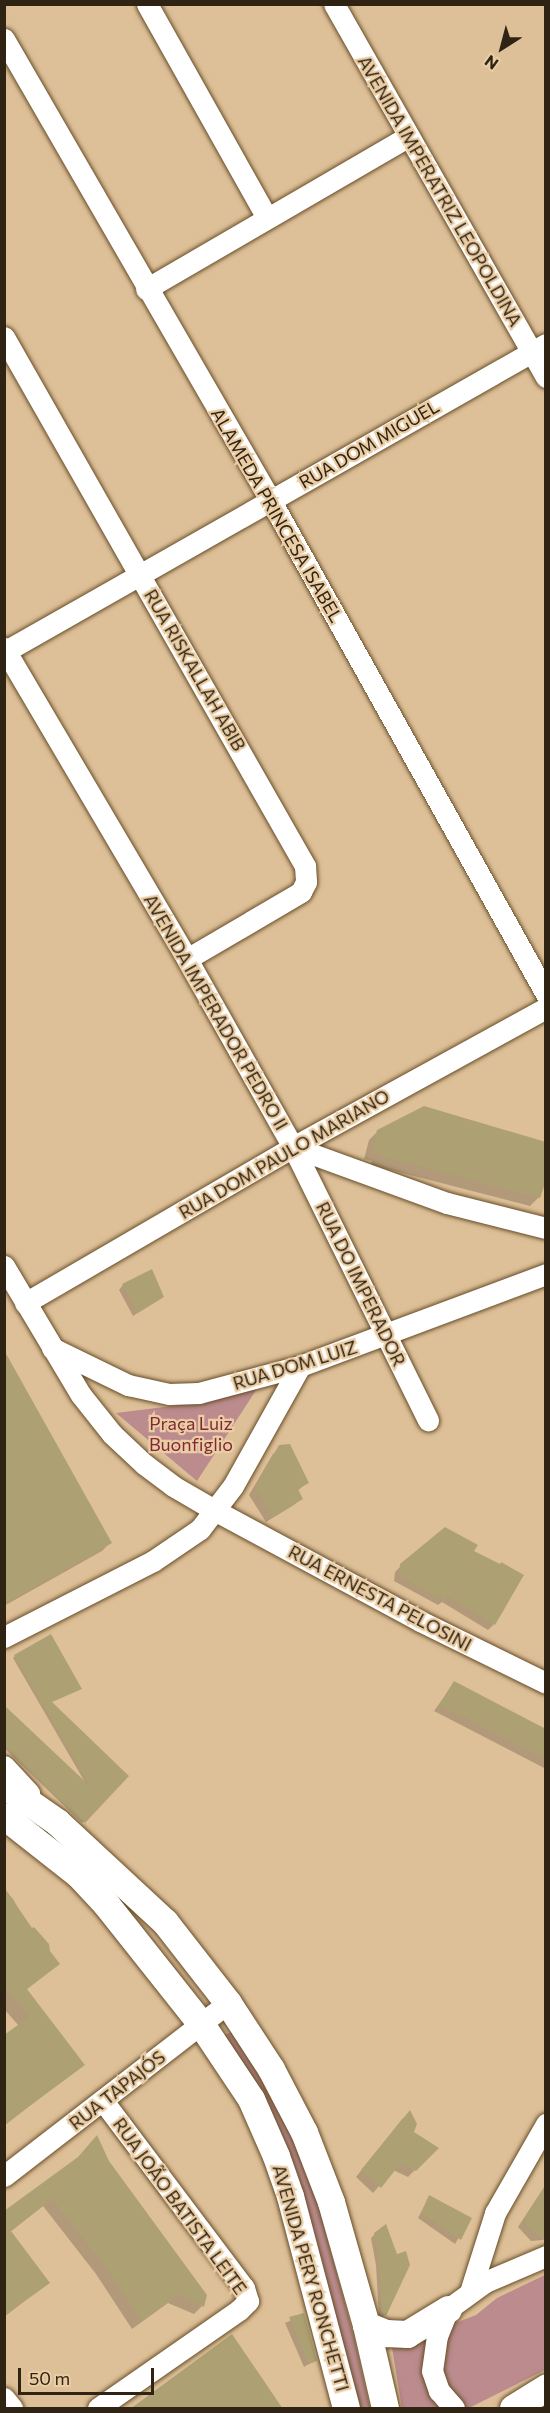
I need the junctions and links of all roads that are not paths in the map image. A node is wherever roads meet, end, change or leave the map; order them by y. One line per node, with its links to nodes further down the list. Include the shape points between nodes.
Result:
1 (147, 4): 5 (street)
2 (334, 4): 4 (street, AVENIDA IMPERATRIZ LEOPOLDINA)
3 (4, 39): 6 (street, ALAMEDA PRINCESA ISABEL)
4 (409, 136): 5 (street); 8 (street, AVENIDA IMPERATRIZ LEOPOLDINA)
5 (267, 218): 6 (street)
6 (147, 289): 10 (street, ALAMEDA PRINCESA ISABEL)
7 (4, 337): 11 (street, RUA RISKALLAH ABIB)
8 (538, 348): 9 (street, AVENIDA IMPERATRIZ LEOPOLDINA); 10 (street, RUA DOM MIGUEL)
9 (546, 377)
10 (271, 501): 11 (street, RUA DOM MIGUEL); 14 (street, ALAMEDA PRINCESA ISABEL)
11 (140, 575): 12 (street, RUA DOM MIGUEL); 13 (street, RUA RISKALLAH ABIB, via 306,866 306,882 301,892)
12 (5, 650): 13 (street, AVENIDA IMPERADOR PEDRO II)
13 (187, 959): 16 (street, AVENIDA IMPERADOR PEDRO II)
14 (546, 994)
15 (546, 1008): 16 (street, RUA DOM PAULO MARIANO)
16 (293, 1147): 17 (street, AVENIDA IMPERADOR PEDRO II); 18 (street, RUA DO IMPERADOR); 22 (street, RUA DOM PAULO MARIANO)
17 (345, 1165): 18 (street, via 328,1175); 19 (street, AVENIDA IMPERADOR PEDRO II, via 447,1203)
18 (318, 1197): 23 (street, RUA DO IMPERADOR)
19 (544, 1229)
20 (4, 1266): 22 (street, RUA ERNESTA PELOSINI)
21 (542, 1270): 23 (street, RUA DOM LUIZ)
22 (25, 1304): 24 (street, RUA ERNESTA PELOSINI)
23 (386, 1336): 25 (street, RUA DOM LUIZ); 26 (street, RUA DO IMPERADOR)
24 (51, 1348): 25 (street, RUA DOM LUIZ, via 128,1385 169,1394 199,1393); 27 (street, RUA ERNESTA PELOSINI, via 112,1434 173,1486)
25 (300, 1366): 27 (street)
26 (428, 1420)
27 (216, 1511): 28 (street, via 200,1529 171,1550); 29 (street, RUA ERNESTA PELOSINI, via 420,1621)
28 (8, 1637)
29 (546, 1683)
30 (4, 1766): 33 (street)
31 (4, 1785): 33 (main road)
32 (4, 1816): 35 (main road, AVENIDA PERY RONCHETTI, via 79,1875)
33 (57, 1822): 34 (main road, via 165,1922)
34 (228, 2002): 35 (street, RUA TAPAJÓS); 42 (main road, via 271,2069 304,2132 343,2240)
35 (201, 2024): 36 (street, RUA TAPAJÓS); 47 (main road, AVENIDA PERY RONCHETTI, via 250,2099 276,2156 309,2263)
36 (103, 2101): 38 (street, RUA TAPAJÓS); 46 (street, RUA JOÃO BATISTA LEITE, via 244,2288 248,2301)
37 (546, 2124): 40 (street, via 495,2213)
38 (4, 2176)
39 (546, 2256): 40 (street, via 510,2269)
40 (470, 2292): 41 (street)
41 (448, 2309): 42 (main road, via 407,2334 386,2333); 49 (street, via 437,2336 432,2371 435,2386)
42 (366, 2325): 48 (main road)
43 (546, 2387): 50 (main road)
44 (4, 2398): 45 (street)
45 (12, 2409)
46 (98, 2409)
47 (346, 2409)
48 (385, 2409)
49 (454, 2409)
50 (513, 2409)

